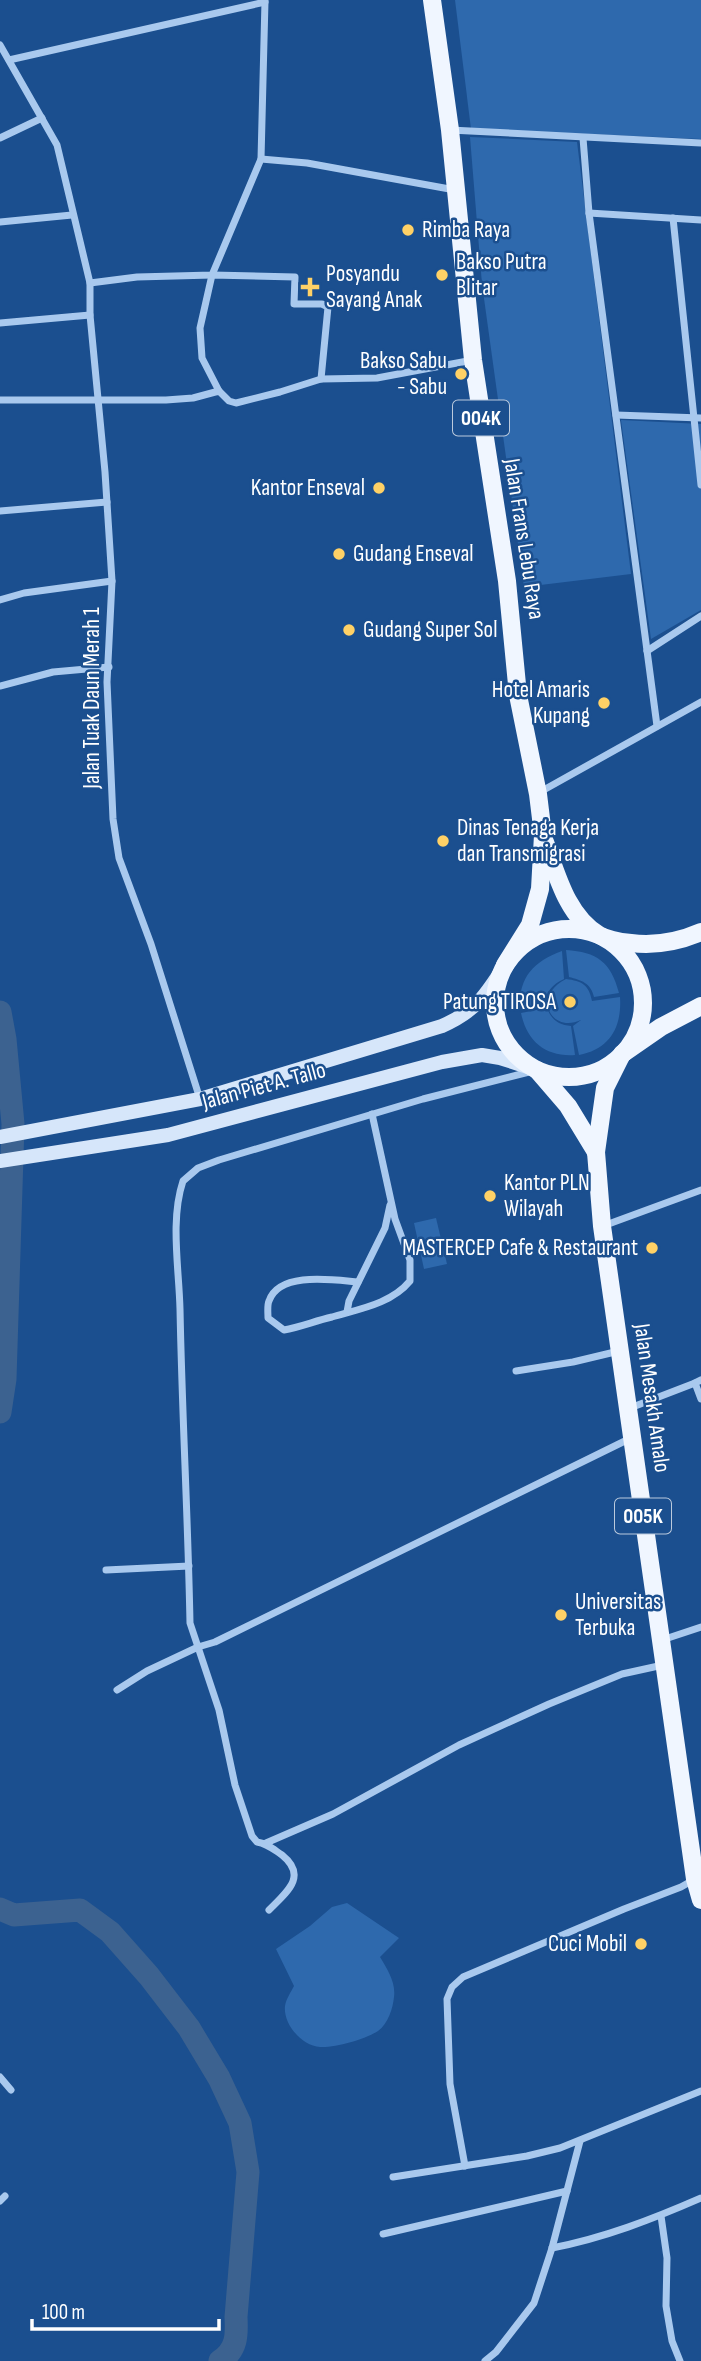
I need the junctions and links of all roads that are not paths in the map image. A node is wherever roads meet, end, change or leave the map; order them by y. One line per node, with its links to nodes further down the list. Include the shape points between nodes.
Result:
1 (432, 0): 6 (main road, Jalan Frans Lebu Raya / 004K)
2 (265, 1): 4 (street); 10 (street)
3 (0, 45): 4 (street, Jalan Tuak Daun Merah 1)
4 (9, 60): 5 (street, Jalan Tuak Daun Merah 1)
5 (42, 118): 7 (street); 13 (street, Jalan Tuak Daun Merah 1, via 57,145)
6 (450, 130): 8 (street); 11 (main road, Jalan Frans Lebu Raya / 004K)
7 (0, 138)
8 (583, 138): 9 (street); 12 (street)
9 (701, 143)
10 (261, 159): 11 (street); 17 (street)
11 (455, 190): 21 (main road, Jalan Frans Lebu Raya / 004K)
12 (589, 213): 14 (street); 26 (street)
13 (72, 215): 16 (street); 18 (street, Jalan Tuak Daun Merah 1)
14 (673, 218): 15 (street); 27 (street)
15 (701, 220)
16 (0, 222)
17 (212, 275): 18 (street); 22 (street, via 295,276 294,304 327,305); 23 (street, via 200,328 202,358)
18 (90, 283): 19 (street, Jalan Tuak Daun Merah 1)
19 (90, 315): 20 (street); 24 (street, Jalan Tuak Daun Merah 1)
20 (0, 323)
21 (473, 360): 22 (street, via 377,378); 39 (main road, Jalan Frans Lebu Raya / 004K, via 507,581 518,695)
22 (321, 379): 23 (street, via 236,403)
23 (219, 391): 24 (street, via 180,399)
24 (99, 400): 25 (street); 29 (street, Jalan Tuak Daun Merah 1)
25 (0, 401)
26 (616, 415): 27 (street); 34 (street)
27 (698, 418): 28 (street)
28 (701, 485)
29 (107, 502): 30 (street); 31 (street, Jalan Tuak Daun Merah 1)
30 (0, 511)
31 (112, 582): 32 (street); 35 (street, Jalan Tuak Daun Merah 1)
32 (0, 600)
33 (701, 616): 34 (street)
34 (647, 651): 38 (street)
35 (109, 667): 36 (street, via 53,672); 47 (street, Jalan Tuak Daun Merah 1, via 113,819 119,858)
36 (0, 686)
37 (701, 702): 38 (street)
38 (657, 726): 39 (street)
39 (538, 793): 40 (main road, Jalan Frans Lebu Raya / 004K)
40 (543, 835): 42 (main road, Jalan Frans Lebu Raya / 004K, via 563,891 580,918); 43 (main road, Jalan Frans Lebu Raya / 004K, via 540,889 530,925)
41 (701, 932): 42 (main road, via 653,945)
42 (601, 936): 43 (main road, via 555,931 527,943); 45 (main road, via 625,955 641,989 638,1027)
43 (505, 965): 46 (main road, via 495,994 498,1024 512,1051); 47 (main road, Jalan Piet A. Tallo, via 485,997 451,1022)
44 (701, 1006): 45 (main road)
45 (622, 1054): 46 (main road, via 582,1076); 50 (main road, Jalan Mesakh Amalo / 005K, via 605,1088)
46 (537, 1070): 48 (street); 50 (main road, Jalan Mesakh Amalo / 005K, via 568,1106); 51 (main road, Jalan Piet A. Tallo, via 482,1055 168,1135)
47 (200, 1099): 49 (main road, Jalan Piet A. Tallo)
48 (372, 1114): 53 (street); 63 (street, via 219,1160 198,1168 183,1181 178,1218 179,1350)
49 (0, 1137)
50 (596, 1152): 54 (main road, Jalan Mesakh Amalo / 005K)
51 (0, 1160)
52 (701, 1190): 54 (street)
53 (391, 1201): 55 (street, via 385,1228); 56 (street, via 410,1261 411,1281 373,1306)
54 (602, 1226): 57 (main road, Jalan Mesakh Amalo / 005K)
55 (358, 1282): 56 (street); 56 (street, via 291,1281 269,1301 268,1318 284,1330)
56 (347, 1312)
57 (621, 1351): 58 (street); 61 (main road, Jalan Mesakh Amalo / 005K)
58 (516, 1371)
59 (698, 1381): 60 (street); 61 (street)
60 (701, 1399)
61 (628, 1408): 62 (main road, Jalan Mesakh Amalo / 005K)
62 (632, 1438): 66 (main road, Jalan Mesakh Amalo / 005K); 67 (street)
63 (189, 1566): 64 (street); 67 (street, via 190,1623)
64 (106, 1570)
65 (701, 1627): 66 (street)
66 (661, 1641): 68 (main road, Jalan Mesakh Amalo / 005K)
67 (198, 1647): 69 (street); 70 (street, via 219,1710 241,1809 252,1836)
68 (663, 1664): 70 (street, via 622,1674 459,1745 333,1814); 71 (main road, Jalan Mesakh Amalo / 005K)
69 (117, 1690)
70 (266, 1843): 73 (street, via 290,1862 295,1874 285,1894)
71 (695, 1879): 72 (main road, Jalan Mesakh Amalo / 005K); 78 (street, via 495,1962 452,1987 447,1999 450,2084)
72 (701, 1900)
73 (269, 1910)
74 (0, 2077): 75 (street)
75 (12, 2090)
76 (701, 2091): 77 (street)
77 (580, 2141): 78 (street); 80 (street)
78 (465, 2166): 79 (street)
79 (393, 2177)
80 (567, 2191): 83 (street); 84 (street)
81 (701, 2198): 82 (street)
82 (661, 2216): 84 (street); 86 (street, via 667,2258 666,2306)
83 (383, 2234)
84 (552, 2248): 85 (street, via 534,2303)
85 (487, 2360)
86 (680, 2361)

